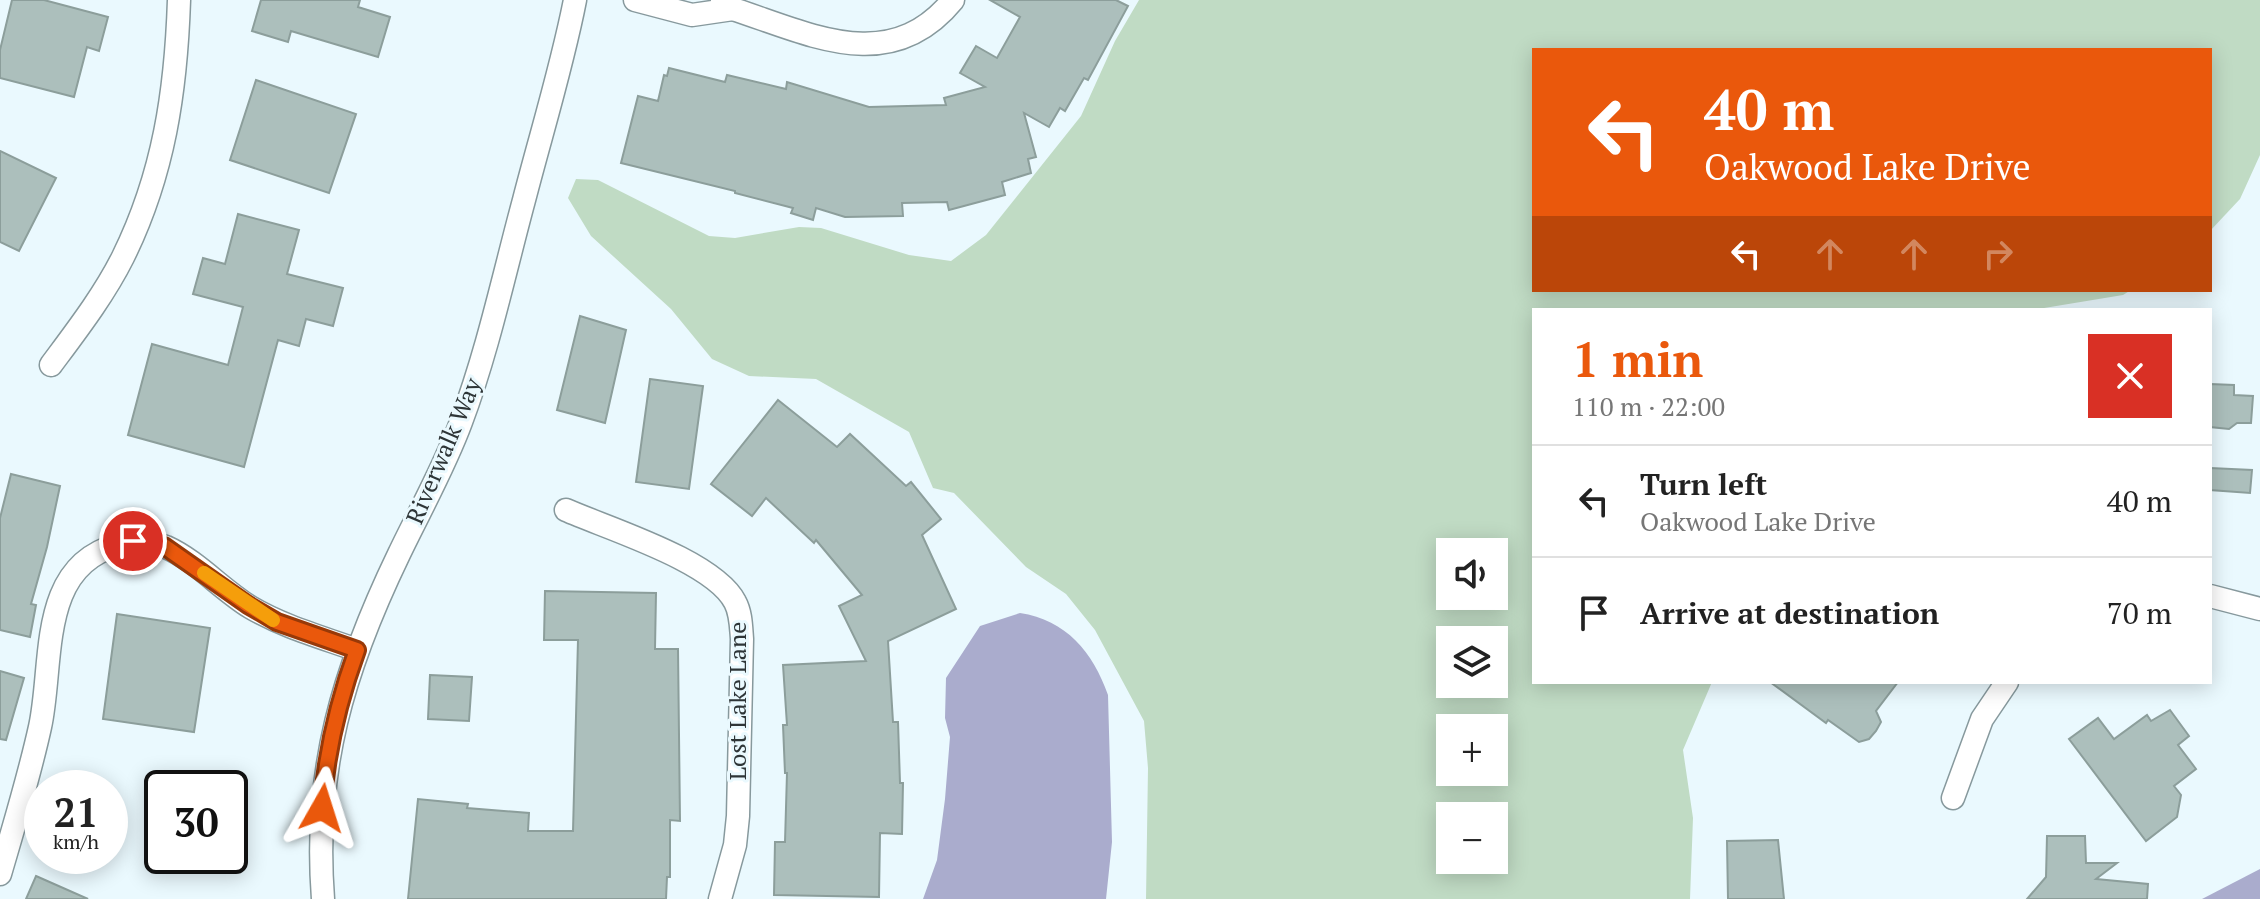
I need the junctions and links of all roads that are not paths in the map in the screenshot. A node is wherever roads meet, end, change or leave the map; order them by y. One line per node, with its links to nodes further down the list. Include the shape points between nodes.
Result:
1 (179, 0): 6 (street, via 171,109 151,187 117,267)
2 (575, 0): 10 (street, Riverwalk Way, via 482,361 455,435)
3 (635, 0): 5 (street, via 692,15)
4 (953, 0): 5 (street, via 938,19 905,38 867,46 833,42)
5 (728, 4)
6 (51, 365)
7 (566, 510): 15 (street, Lost Lake Lane, via 693,563 725,587 735,602 742,639 738,816)
8 (2212, 597): 9 (street)
9 (2260, 609)
10 (357, 650): 13 (street, via 277,622 164,546 133,541 101,550 75,570 58,599 41,722); 14 (street, Riverwalk Way, via 328,753 320,826)
11 (2006, 684): 12 (street, via 1982,719)
12 (1953, 798)
13 (0, 874)
14 (323, 899)
15 (720, 899)

